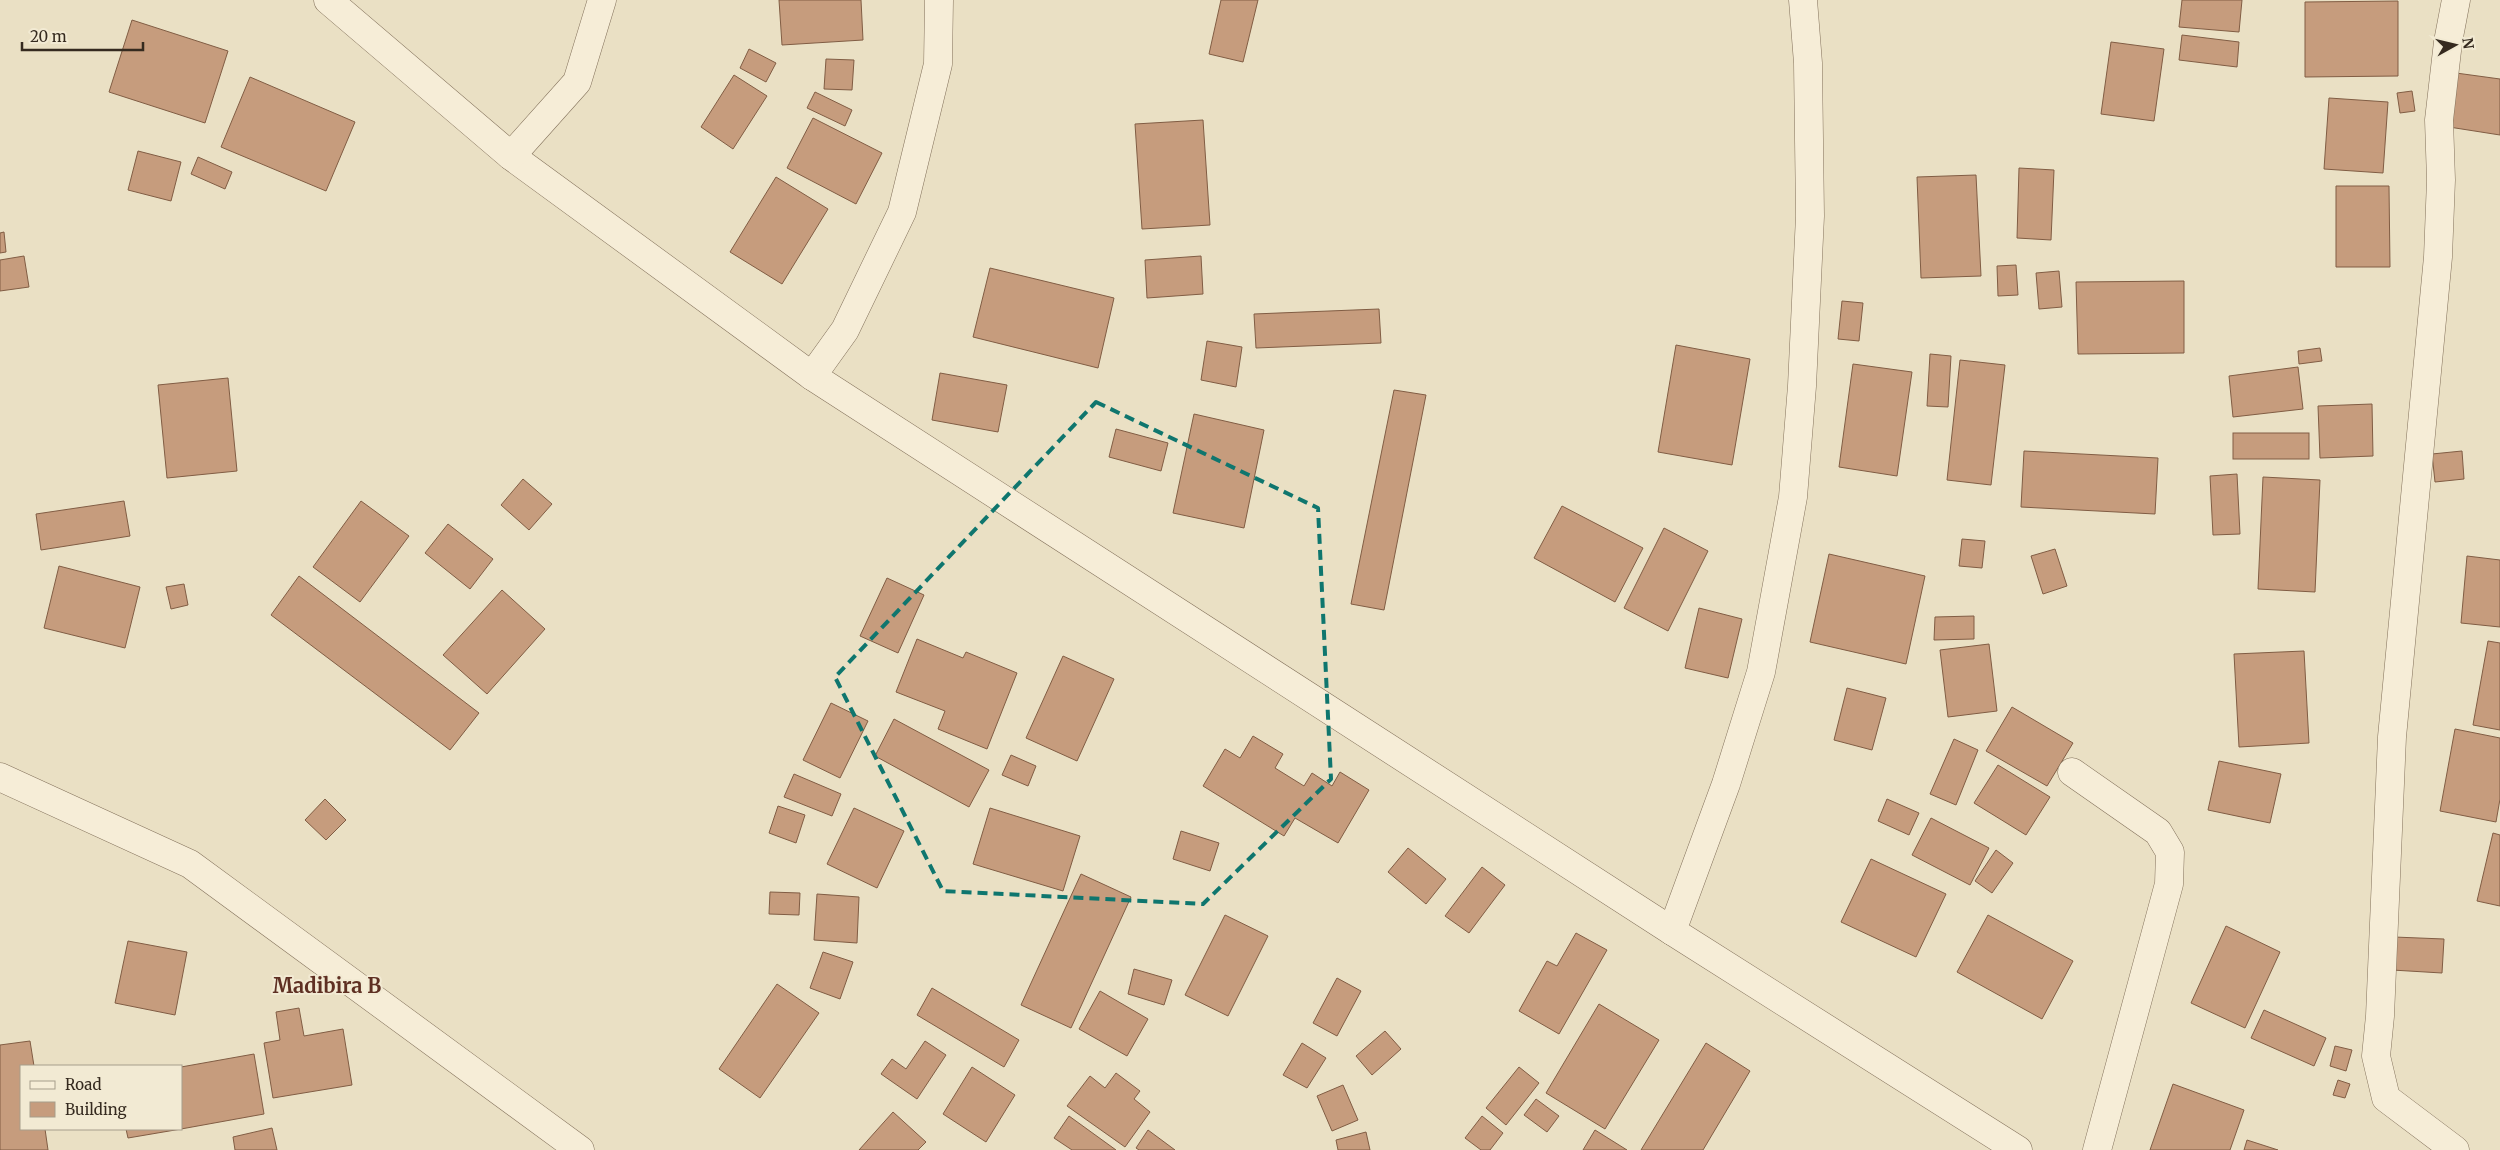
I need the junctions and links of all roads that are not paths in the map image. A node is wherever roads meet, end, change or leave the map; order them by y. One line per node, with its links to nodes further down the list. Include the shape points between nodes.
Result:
1 (328, 0): 6 (street)
2 (602, 0): 6 (street, via 577,82)
3 (939, 0): 7 (street, via 938,64 902,212 845,330)
4 (1803, 0): 10 (street, via 1808,63 1810,216 1793,497 1762,672 1726,784)
5 (2456, 0): 14 (street, via 2439,120 2438,257 2392,737 2376,1056 2386,1098)
6 (511, 156): 7 (street)
7 (812, 376): 10 (street)
8 (2072, 772): 13 (street, via 2158,832 2170,852 2169,884)
9 (0, 777): 11 (street, via 190,864)
10 (1672, 931): 12 (street)
11 (580, 1150)
12 (2018, 1150)
13 (2097, 1150)
14 (2455, 1150)

